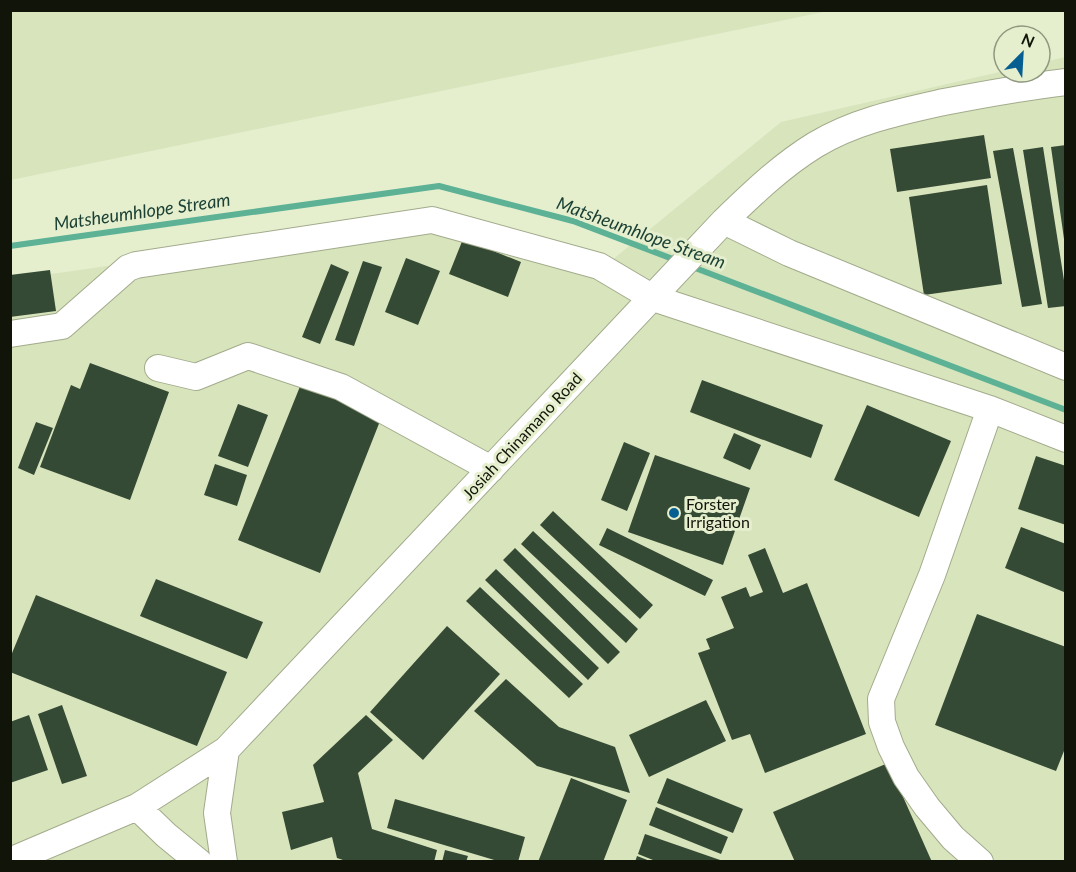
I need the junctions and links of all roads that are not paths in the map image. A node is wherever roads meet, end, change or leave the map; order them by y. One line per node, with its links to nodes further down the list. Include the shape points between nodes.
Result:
1 (1065, 82): 2 (street, Josiah Chinamano Road, via 896,112 857,124 788,163)
2 (724, 221): 3 (street, Josiah Chinamano Road); 5 (street, via 789,253)
3 (656, 295): 4 (street, via 599,266 432,220 136,265 62,326); 7 (street); 9 (street, Josiah Chinamano Road)
4 (10, 334)
5 (1065, 367)
6 (158, 368): 9 (street, via 196,377 248,356 341,387)
7 (990, 409): 8 (street); 15 (street, via 932,575 881,699 882,722 906,777 953,837)
8 (1065, 440)
9 (491, 469): 10 (street, Josiah Chinamano Road)
10 (226, 750): 11 (street, Josiah Chinamano Road); 14 (street, via 217,813)
11 (137, 807): 12 (street, Josiah Chinamano Road); 13 (street)
12 (10, 861)
13 (199, 861)
14 (224, 861)
15 (980, 861)

